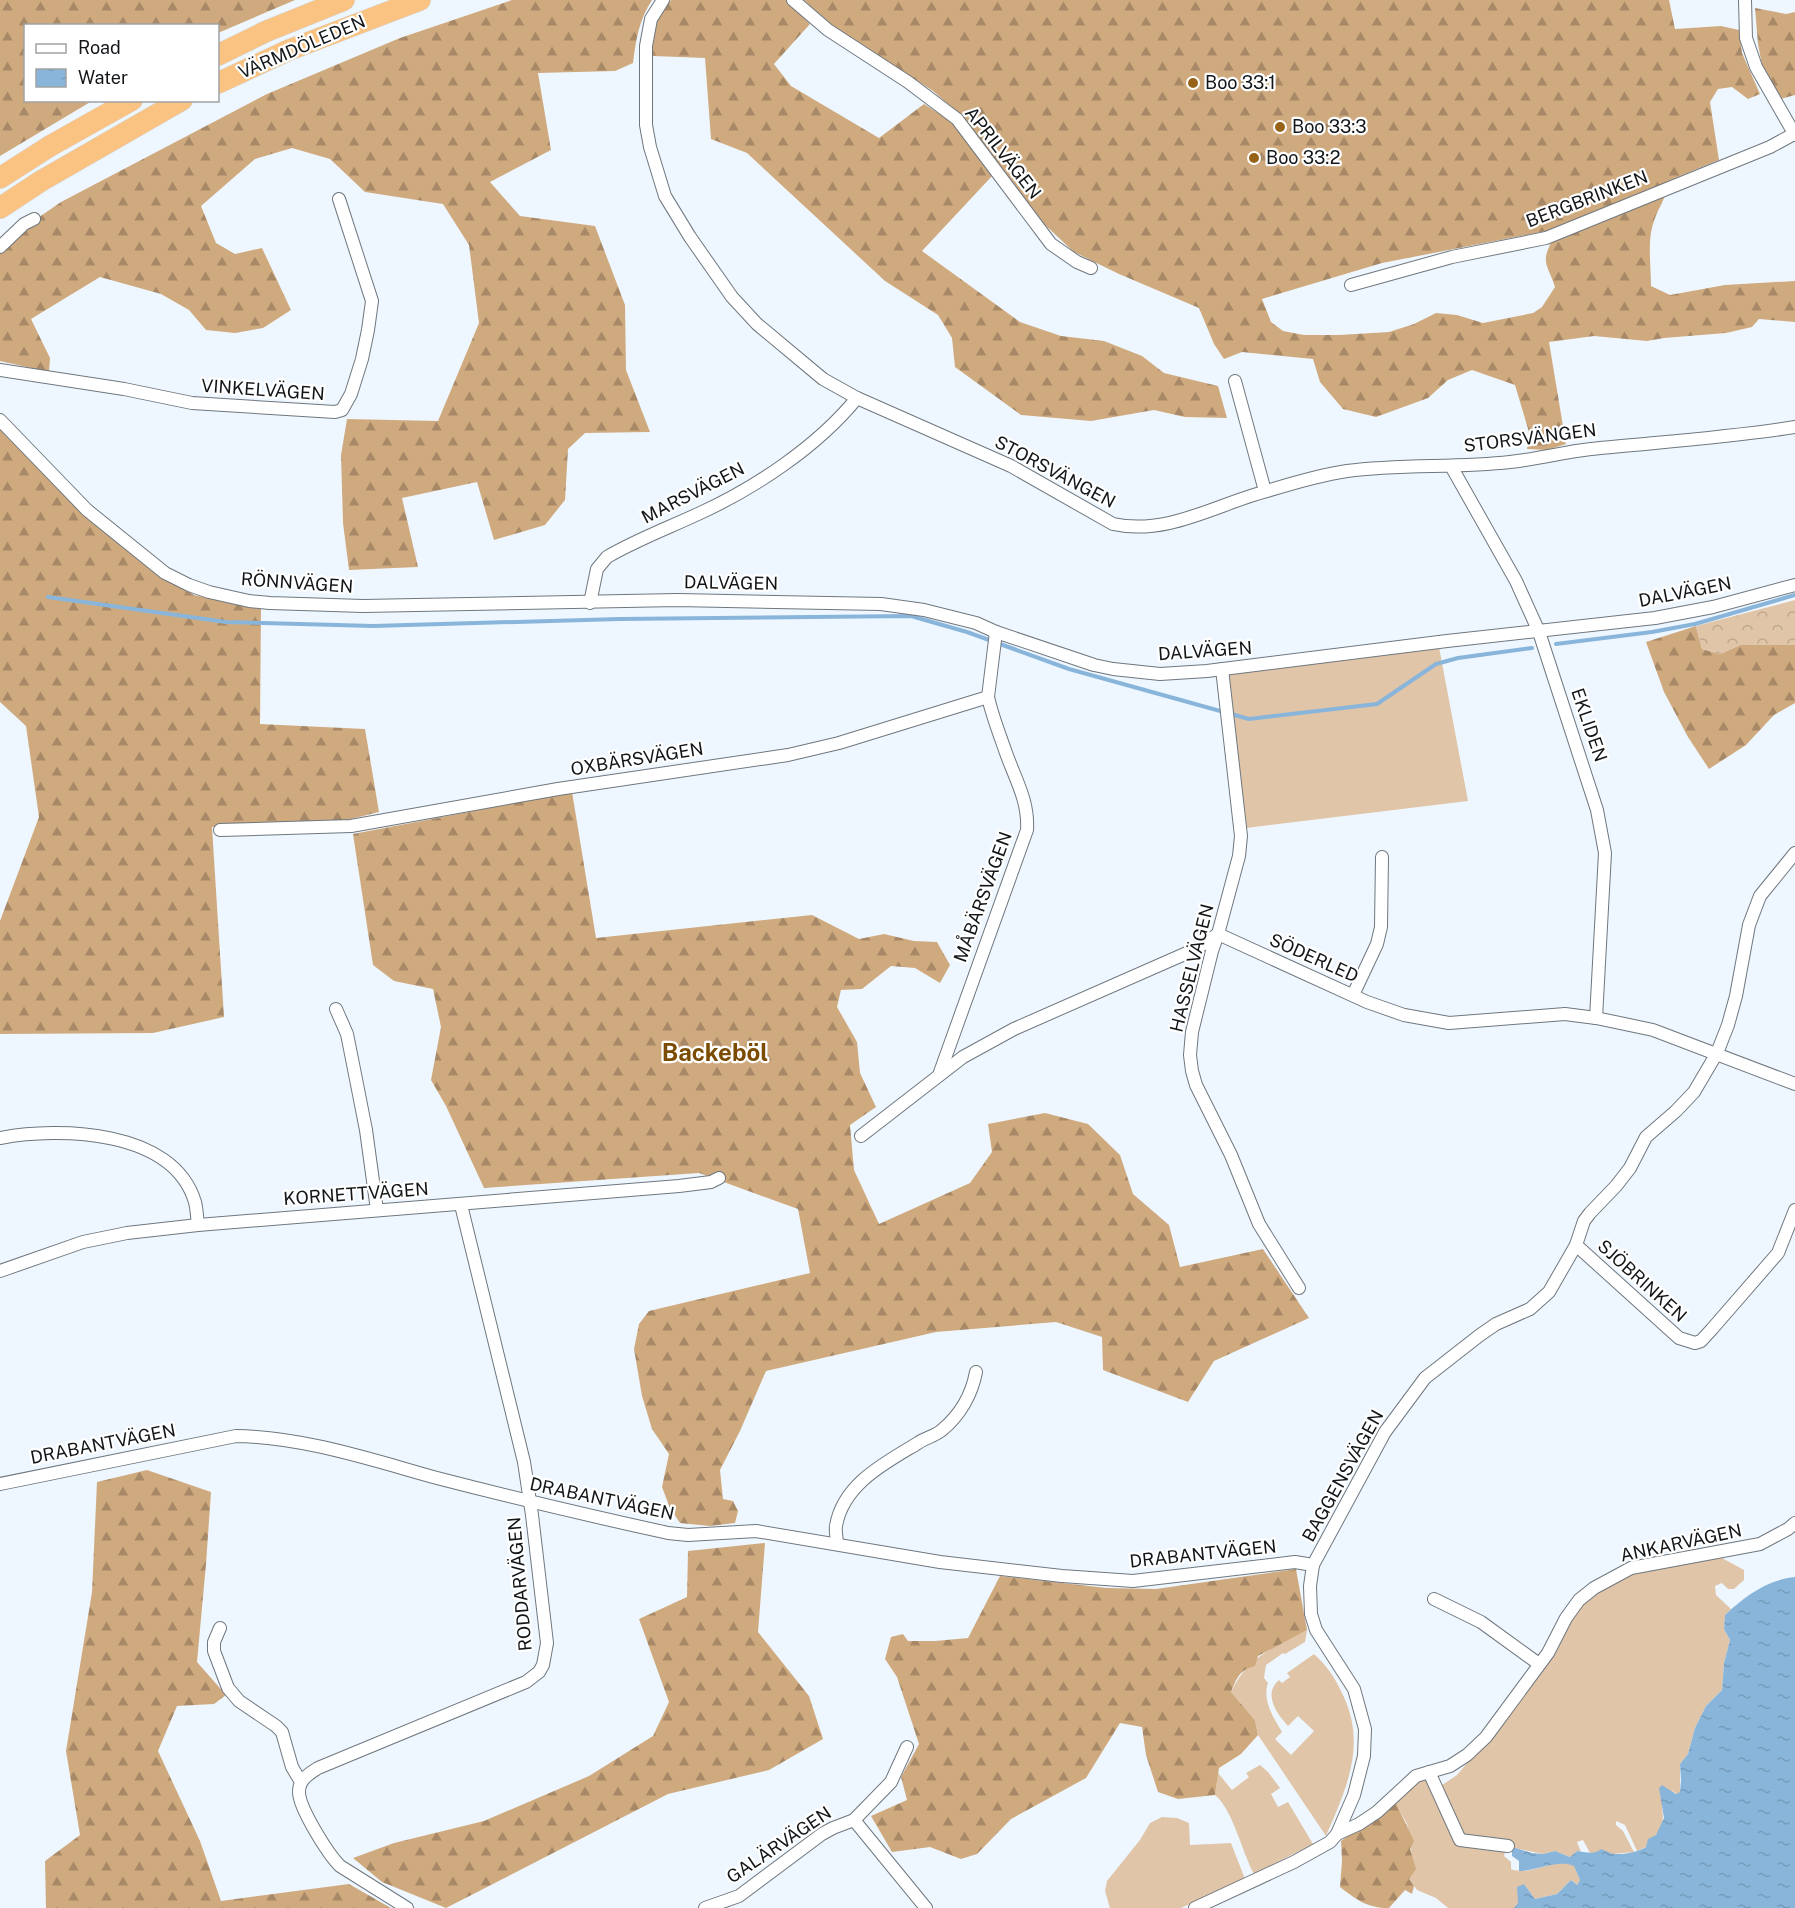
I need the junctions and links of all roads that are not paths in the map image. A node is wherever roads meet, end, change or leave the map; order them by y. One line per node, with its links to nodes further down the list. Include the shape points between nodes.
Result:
1 (344, 0): 6 (highway, VÄRMDÖLEDEN)
2 (420, 0): 7 (highway, VÄRMDÖLEDEN)
3 (663, 0): 20 (street, STORSVÄNGEN, via 651,19 644,61 646,125 665,196 720,281 757,324 823,379)
4 (794, 0): 16 (street, APRILVÄGEN, via 828,30 957,119 1052,244)
5 (1745, 0): 10 (street, via 1746,38 1756,67)
6 (219, 55)
7 (219, 82)
8 (128, 102): 11 (highway)
9 (179, 102): 13 (highway)
10 (1795, 135): 17 (street, BERGBRINKEN, via 1546,238 1452,257)
11 (0, 178)
12 (339, 200): 18 (street, VINKELVÄGEN, via 372,301 362,359 342,410 192,403)
13 (0, 208)
14 (34, 219): 15 (street)
15 (0, 247)
16 (1091, 268)
17 (1351, 285)
18 (0, 370)
19 (1235, 381): 24 (street)
20 (856, 398): 24 (street, STORSVÄNGEN, via 1011,466 1113,524 1148,526 1198,515); 26 (street, MARSVÄGEN, via 832,426 747,488 607,557 594,576)
21 (0, 420): 26 (street, RÖNNVÄGEN, via 108,528 165,573 209,592 249,601 309,605)
22 (1795, 428): 23 (street, STORSVÄNGEN, via 1509,462)
23 (1451, 465): 24 (street, STORSVÄNGEN, via 1344,472); 29 (street, EKLIDEN, via 1516,581)
24 (1264, 491)
25 (1795, 585): 29 (street, DALVÄGEN, via 1655,618)
26 (590, 603): 27 (street, RÖNNVÄGEN)
27 (620, 603): 28 (street, DALVÄGEN, via 677,600 881,604 924,610)
28 (996, 632): 30 (street, DALVÄGEN, via 1113,669 1160,674); 31 (street)
29 (1539, 632): 30 (street, DALVÄGEN); 38 (street, EKLIDEN, via 1587,775 1604,840)
30 (1222, 669): 35 (street, HASSELVÄGEN, via 1241,836)
31 (988, 697): 32 (street, OXBÄRSVÄGEN, via 788,755 547,791 351,826); 40 (street, MÅBÄRSVÄGEN, via 1024,797 1027,830)
32 (220, 830)
33 (1795, 853): 39 (street, BAGGENSVÄGEN, via 1760,896 1749,925 1736,996)
34 (1382, 857): 36 (street, via 1381,927 1370,963)
35 (1218, 934): 36 (street, SÖDERLED); 40 (street, via 1196,949 1014,1029); 51 (street, HASSELVÄGEN, via 1192,1032 1192,1071 1259,1224)
36 (1353, 995): 38 (street, SÖDERLED, via 1404,1015 1449,1023 1565,1014)
37 (336, 1009): 46 (street, via 351,1051)
38 (1596, 1018): 39 (street, SÖDERLED, via 1653,1030)
39 (1717, 1053): 41 (street, SÖDERLED); 49 (street, BAGGENSVÄGEN, via 1694,1092 1646,1137 1623,1177 1584,1221)
40 (939, 1075): 42 (street)
41 (1795, 1084)
42 (861, 1136)
43 (0, 1138): 48 (street, via 61,1133 126,1142 152,1154 176,1172 194,1200)
44 (719, 1178): 45 (street, KORNETTVÄGEN, via 679,1186)
45 (461, 1205): 46 (street, KORNETTVÄGEN); 54 (street, RODDARVÄGEN, via 524,1462)
46 (377, 1210): 48 (street, KORNETTVÄGEN)
47 (1795, 1210): 49 (street, SJÖBRINKEN, via 1778,1253 1701,1341 1695,1343 1672,1333)
48 (198, 1225): 50 (street, KORNETTVÄGEN, via 83,1242)
49 (1576, 1245): 57 (street, BAGGENSVÄGEN, via 1559,1279 1540,1302 1496,1324 1425,1378 1385,1432)
50 (0, 1270)
51 (1299, 1288)
52 (976, 1371): 56 (street, via 966,1401 950,1423 875,1469 856,1486 835,1527)
53 (0, 1484): 54 (street, DRABANTVÄGEN, via 236,1436 254,1436 344,1453)
54 (530, 1502): 56 (street, DRABANTVÄGEN, via 668,1533 756,1532); 63 (street, RODDARVÄGEN, via 547,1643 538,1672 526,1682 318,1768)
55 (1795, 1523): 60 (street, ANKARVÄGEN, via 1760,1544 1639,1566 1611,1577 1579,1600)
56 (837, 1544): 57 (street, DRABANTVÄGEN, via 940,1562 1133,1581 1295,1562)
57 (1313, 1565): 65 (street, BAGGENSVÄGEN, via 1311,1614 1316,1630 1354,1689 1365,1729 1361,1771)
58 (1434, 1599): 60 (street, via 1481,1622)
59 (220, 1628): 63 (street, via 214,1651 228,1688 239,1701 282,1732 292,1767)
60 (1539, 1664): 62 (street, ANKARVÄGEN, via 1486,1737 1450,1766)
61 (908, 1747): 64 (street, GALÄRVÄGEN, via 891,1782)
62 (1429, 1772): 65 (street, ANKARVÄGEN, via 1404,1785 1377,1812); 66 (street, via 1460,1840)
63 (301, 1782): 67 (street, via 301,1802 327,1852 340,1866)
64 (855, 1820): 68 (street, GALÄRVÄGEN, via 822,1834 739,1896); 69 (street)
65 (1337, 1834): 70 (street, BAGGENSVÄGEN, via 1294,1862)
66 (1508, 1846)
67 (406, 1908)
68 (705, 1908)
69 (927, 1908)
70 (1196, 1908)

